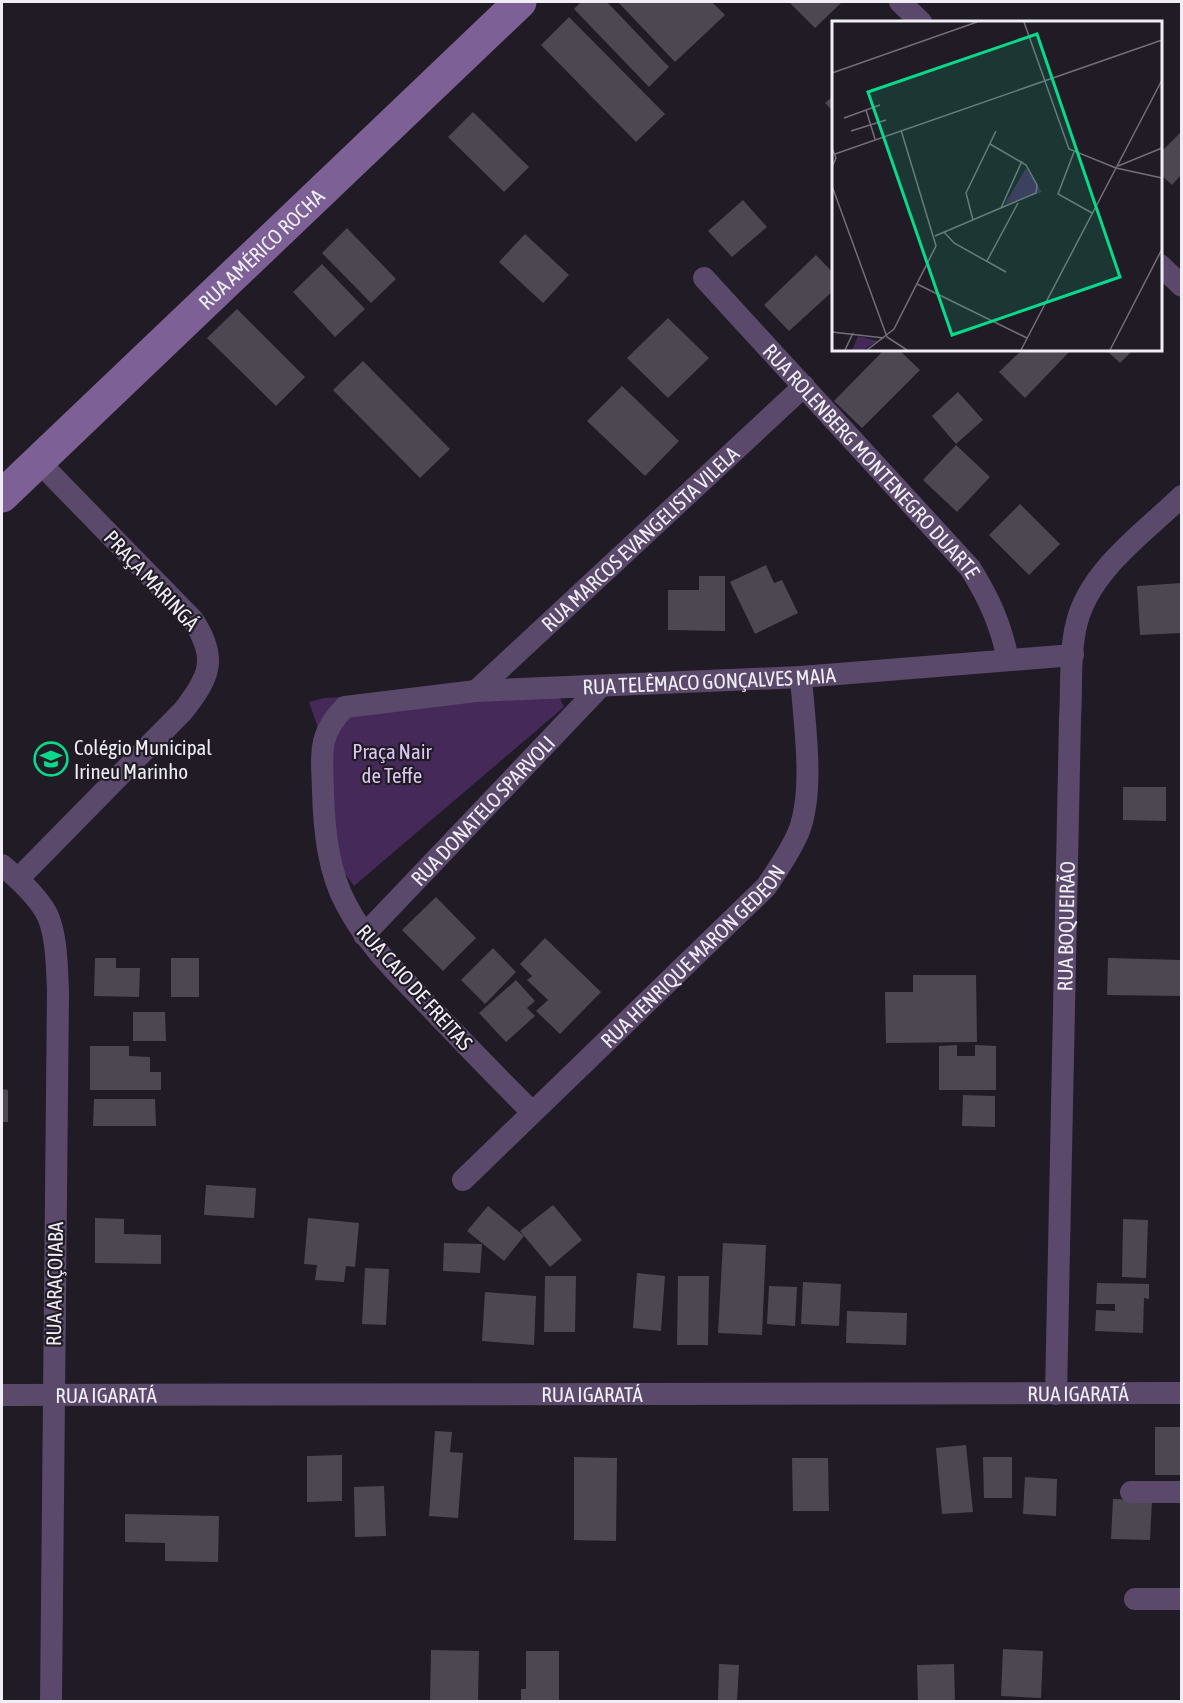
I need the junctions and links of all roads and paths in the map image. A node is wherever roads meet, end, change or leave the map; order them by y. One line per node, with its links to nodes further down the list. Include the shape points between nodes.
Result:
1 (520, 2): 8 (street, RUA AMÉRICO ROCHA)
2 (900, 2): 3 (street)
3 (920, 21)
4 (1162, 266): 6 (street)
5 (704, 278): 7 (street, RUA ROLENBERG MONTENEGRO DUARTE)
6 (1182, 286)
7 (804, 386): 12 (street, RUA ROLENBERG MONTENEGRO DUARTE, via 970,568 1001,627); 15 (street, RUA MARCOS EVANGELISTA VILELA)
8 (39, 462): 9 (street, RUA AMÉRICO ROCHA); 17 (street, PRAÇA MARINGÁ, via 194,620 210,654 207,673 183,711)
9 (2, 496)
10 (1182, 496): 11 (street, RUA BOQUEIRÃO, via 1108,568 1090,593 1077,622)
11 (1073, 654): 12 (street, RUA TELÊMACO GONÇALVES MAIA); 22 (street, RUA BOQUEIRÃO)
12 (1008, 660): 13 (street, RUA TELÊMACO GONÇALVES MAIA)
13 (801, 677): 14 (street, RUA TELÊMACO GONÇALVES MAIA); 19 (street, RUA HENRIQUE MARON GEDEON, via 806,797 800,829 786,858 766,887)
14 (601, 686): 15 (street, RUA TELÊMACO GONÇALVES MAIA); 18 (street, RUA DONATELO SPARVOLI)
15 (476, 691): 16 (street, RUA TELÊMACO GONÇALVES MAIA)
16 (345, 707): 18 (street, RUA CAIO DE FREITAS, via 323,736 323,802 332,870)
17 (10, 872): 24 (street, RUA ARAÇOIABA, via 46,910 55,948 58,992)
18 (364, 935): 19 (street, RUA CAIO DE FREITAS)
19 (532, 1112): 20 (street, RUA HENRIQUE MARON GEDEON)
20 (463, 1180)
21 (1182, 1393): 22 (street, RUA IGARATÁ)
22 (1056, 1394): 24 (street, RUA IGARATÁ)
23 (2, 1395): 24 (street, RUA IGARATÁ)
24 (53, 1395): 29 (street, RUA ARAÇOIABA)
25 (1131, 1492): 26 (street)
26 (1182, 1492)
27 (1135, 1599): 28 (street)
28 (1182, 1599)
29 (51, 1701)

